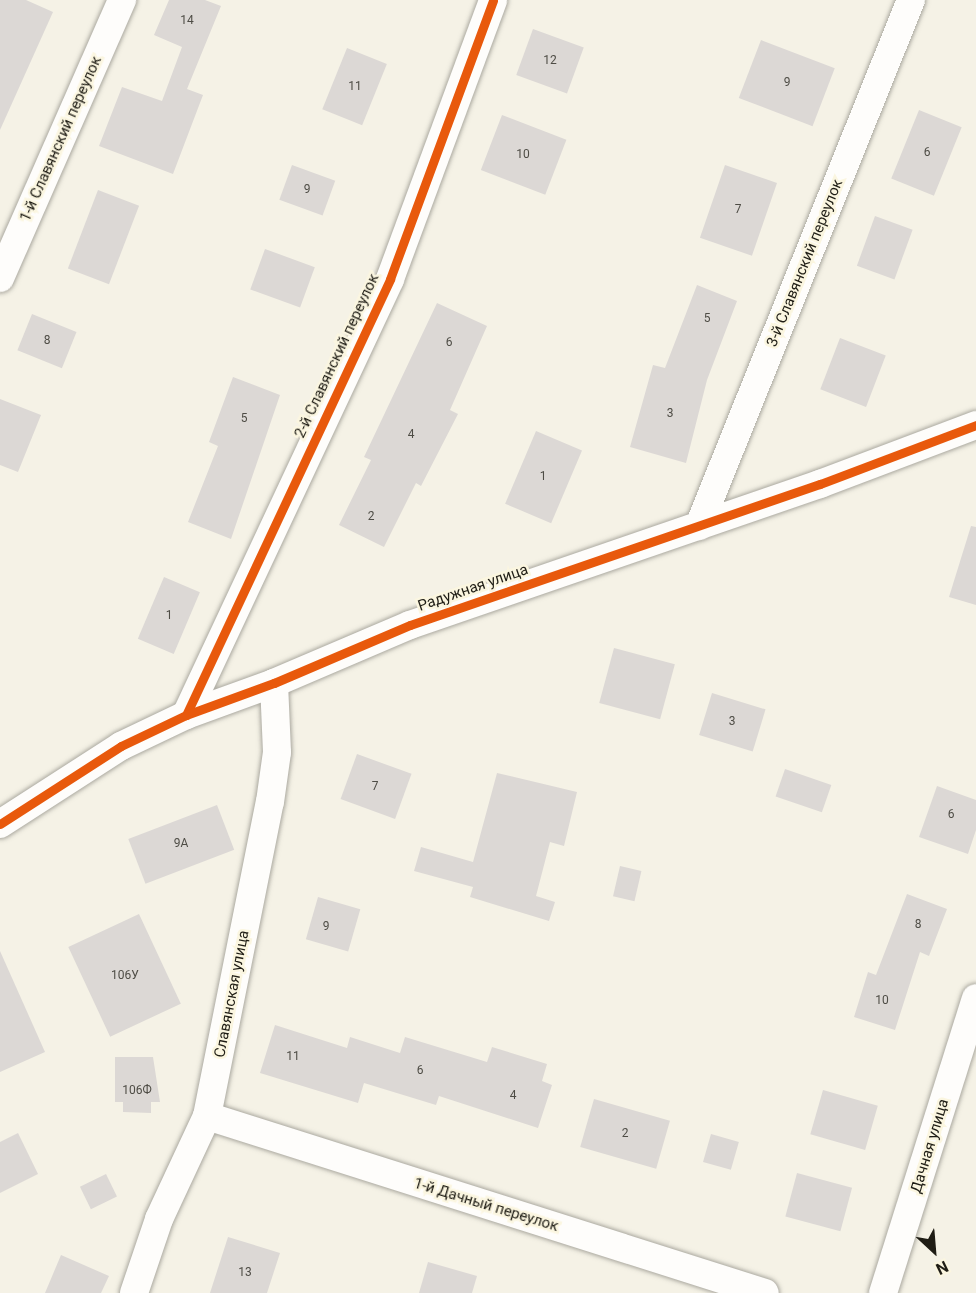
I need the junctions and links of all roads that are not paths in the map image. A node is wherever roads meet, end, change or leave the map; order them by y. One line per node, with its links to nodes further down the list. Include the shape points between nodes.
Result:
1 (122, 0): 4 (street, 1-й Славянский переулок)
2 (493, 0): 8 (street, 2-й Славянский переулок, via 390,279)
3 (911, 0): 6 (street, 3-й Славянский переулок)
4 (0, 278)
5 (976, 425): 6 (street, Радужная улица)
6 (699, 526): 7 (street, Радужная улица, via 411,625)
7 (274, 683): 8 (street, Радужная улица); 11 (street, Славянская улица, via 277,752 270,802)
8 (186, 715): 9 (street, Радужная улица, via 121,746)
9 (0, 824)
10 (976, 998): 14 (street, Дачная улица)
11 (207, 1116): 12 (street, Славянская улица, via 159,1219); 13 (street, 1-й Дачный переулок)
12 (134, 1293)
13 (765, 1293)
14 (883, 1293)

